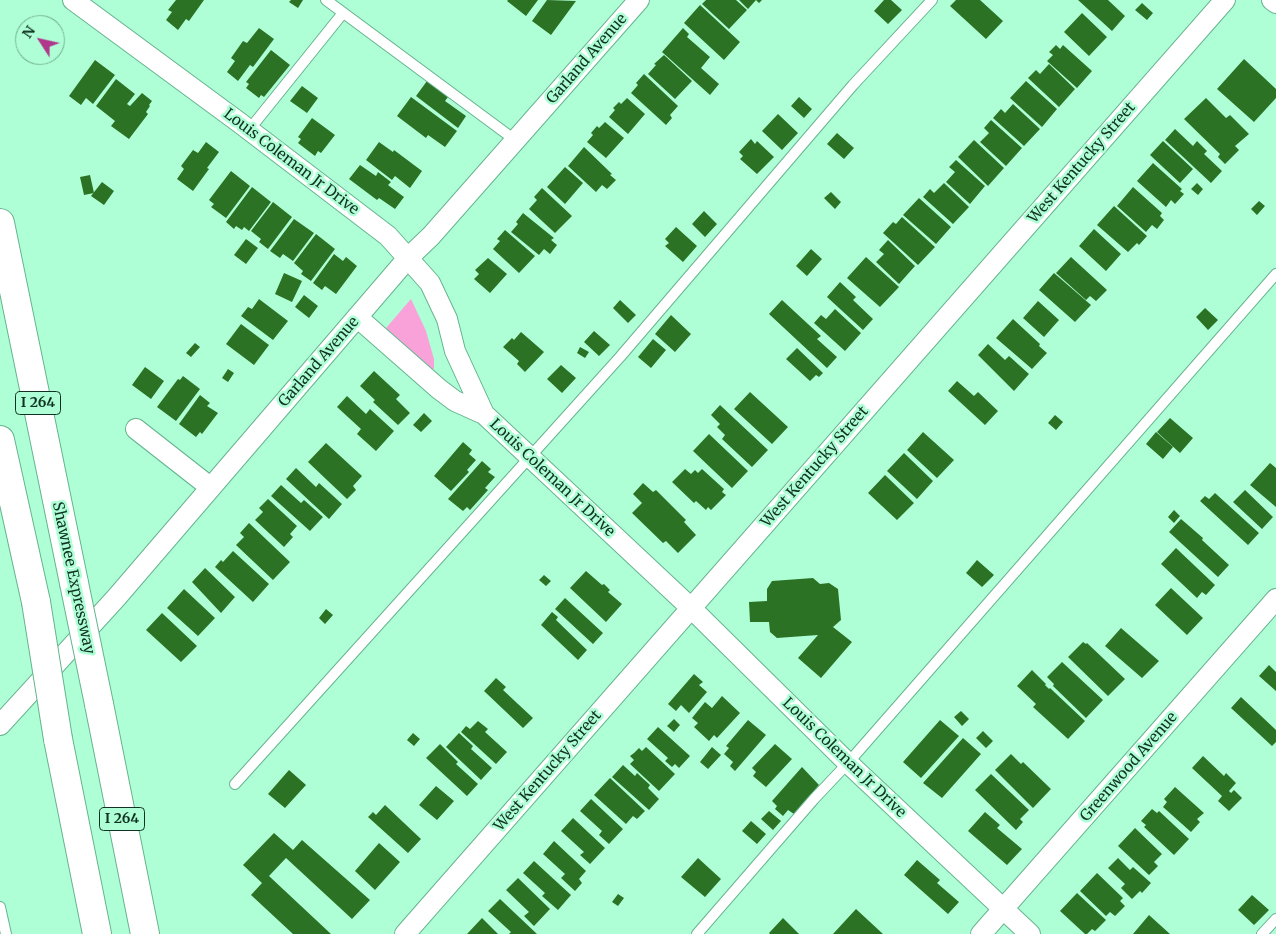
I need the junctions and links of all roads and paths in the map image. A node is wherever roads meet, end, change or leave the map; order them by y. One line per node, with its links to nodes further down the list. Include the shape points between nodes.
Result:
1 (73, 0): 9 (street, Louis Coleman Jr Drive)
2 (326, 0): 8 (lane)
3 (639, 0): 10 (street, Garland Avenue)
4 (932, 0): 18 (lane, via 853,85)
5 (1225, 0): 21 (street, West Kentucky Street)
6 (1272, 0): 7 (street)
7 (1276, 3)
8 (344, 13): 9 (lane); 10 (lane)
9 (249, 130): 12 (street, Louis Coleman Jr Drive, via 388,236)
10 (516, 140): 12 (street, Garland Avenue, via 432,236)
11 (0, 223): 30 (highway, Shawnee Expressway / I 264, bridge)
12 (408, 258): 14 (street, Garland Avenue); 15 (street, Louis Coleman Jr Drive, via 430,283 447,320 455,351)
13 (1276, 274): 23 (lane)
14 (357, 317): 15 (street, via 439,389 455,401); 19 (street, Garland Avenue)
15 (484, 414): 18 (street, Louis Coleman Jr Drive)
16 (136, 429): 19 (street)
17 (0, 440): 29 (highway, bridge, via 36,602 58,739)
18 (529, 458): 21 (street, Louis Coleman Jr Drive); 24 (lane)
19 (210, 487): 22 (street, Garland Avenue, via 116,598)
20 (1276, 599): 26 (street, Greenwood Avenue)
21 (691, 608): 23 (street, Louis Coleman Jr Drive); 31 (street, West Kentucky Street)
22 (0, 725)
23 (848, 763): 26 (street, Louis Coleman Jr Drive); 32 (lane)
24 (235, 784)
25 (0, 907): 28 (lane)
26 (1004, 908): 33 (street, Greenwood Avenue); 34 (street, Louis Coleman Jr Drive)
27 (1276, 918): 35 (lane)
28 (6, 934)
29 (97, 934)
30 (145, 934)
31 (405, 934)
32 (697, 934)
33 (981, 934)
34 (1030, 934)
35 (1262, 934)

